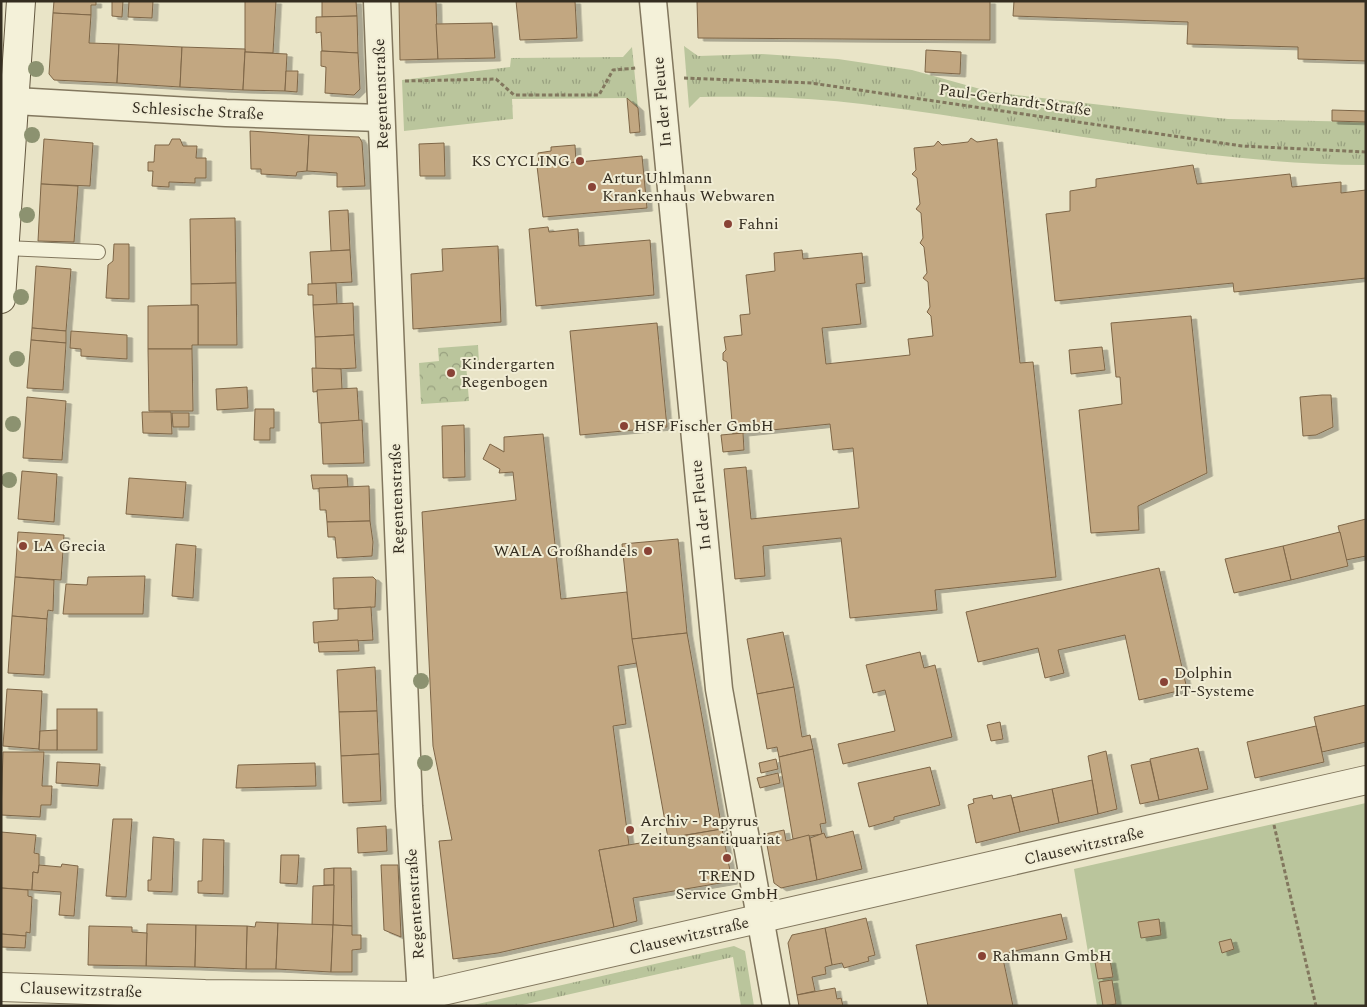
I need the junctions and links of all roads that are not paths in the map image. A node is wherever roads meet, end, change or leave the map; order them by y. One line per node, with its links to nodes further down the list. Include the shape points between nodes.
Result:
1 (21, 1): 4 (street)
2 (377, 1): 5 (street, Regentenstraße)
3 (653, 1): 10 (street, In der Fleute, via 719,689)
4 (14, 101): 5 (street, Schlesische Straße); 6 (street)
5 (381, 118): 13 (street, Regentenstraße, via 409,796)
6 (5, 248): 7 (lane); 8 (street)
7 (98, 252)
8 (1, 299)
9 (1366, 780): 10 (street, Clausewitzstraße)
10 (761, 920): 13 (street, Clausewitzstraße); 14 (street, In der Fleute)
11 (1, 987): 12 (street, Clausewitzstraße)
12 (205, 1000): 13 (street, Clausewitzstraße)
13 (406, 1000)
14 (776, 1006)

